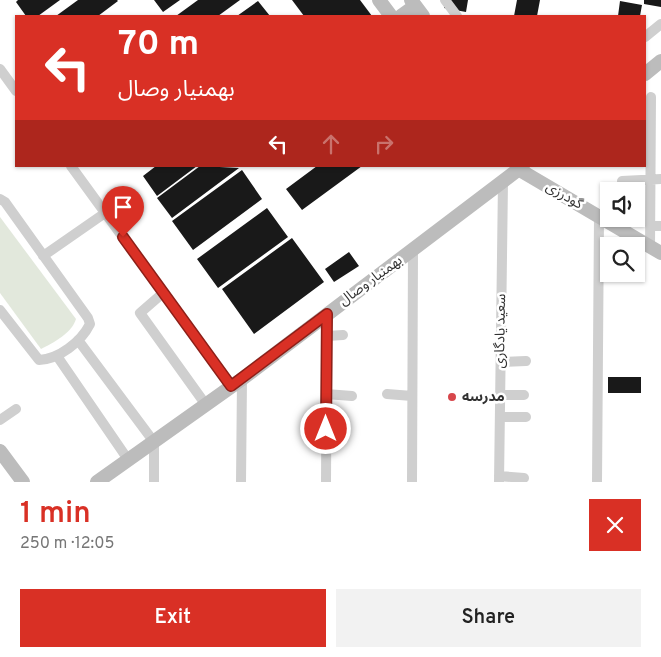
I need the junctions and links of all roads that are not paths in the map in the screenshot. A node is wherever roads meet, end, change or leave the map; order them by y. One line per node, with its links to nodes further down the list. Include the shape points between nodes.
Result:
1 (379, 0): 4 (main road)
2 (445, 0): 6 (street)
3 (416, 8): 5 (main road)
4 (390, 15)
5 (403, 15)
6 (456, 15)
7 (661, 24): 8 (street)
8 (646, 36)
9 (661, 61): 11 (main road)
10 (0, 69): 12 (street)
11 (646, 73)
12 (15, 90)
13 (651, 97): 16 (street)
14 (72, 167): 19 (street)
15 (511, 172): 20 (main road, گودرزی); 23 (main road, بهمنیار وصال); 33 (street, سعید یادگاری)
16 (656, 179): 17 (street); 21 (street)
17 (622, 181)
18 (0, 199): 24 (street)
19 (105, 213): 24 (street); 25 (street)
20 (599, 216): 22 (main road, گودرزی); 57 (street)
21 (656, 226): 22 (street)
22 (656, 250)
23 (413, 251): 27 (main road, بهمنیار وصال); 39 (street)
24 (44, 256): 30 (street, via 88,318 90,324)
25 (163, 293): 34 (street); 41 (street, via 140,313)
26 (0, 310): 31 (street, via 36,358 49,360)
27 (327, 314): 29 (street); 34 (main road, بهمنیار وصال)
28 (343, 335): 29 (street)
29 (327, 336): 35 (street)
30 (78, 340): 31 (street); 46 (street)
31 (57, 356): 48 (street)
32 (526, 361): 33 (street)
33 (501, 362): 37 (street, سعید یادگاری)
34 (237, 383): 41 (main road, بهمنیار وصال); 54 (street)
35 (326, 394): 38 (street); 55 (street)
36 (387, 394): 39 (street)
37 (500, 395): 40 (street); 43 (street, سعید یادگاری)
38 (352, 396)
39 (412, 396): 56 (street)
40 (524, 396)
41 (206, 405): 46 (main road, بهمنیار وصال)
42 (16, 409): 45 (street)
43 (500, 417): 44 (street); 50 (street, سعید یادگاری)
44 (526, 417)
45 (0, 420)
46 (154, 442): 48 (main road, بهمنیار وصال); 53 (street)
47 (0, 451): 51 (main road)
48 (129, 460): 52 (main road, بهمنیار وصال)
49 (524, 478): 50 (street)
50 (499, 479)
51 (23, 482)
52 (96, 482)
53 (154, 482)
54 (241, 482)
55 (326, 482)
56 (412, 482)
57 (596, 482)

